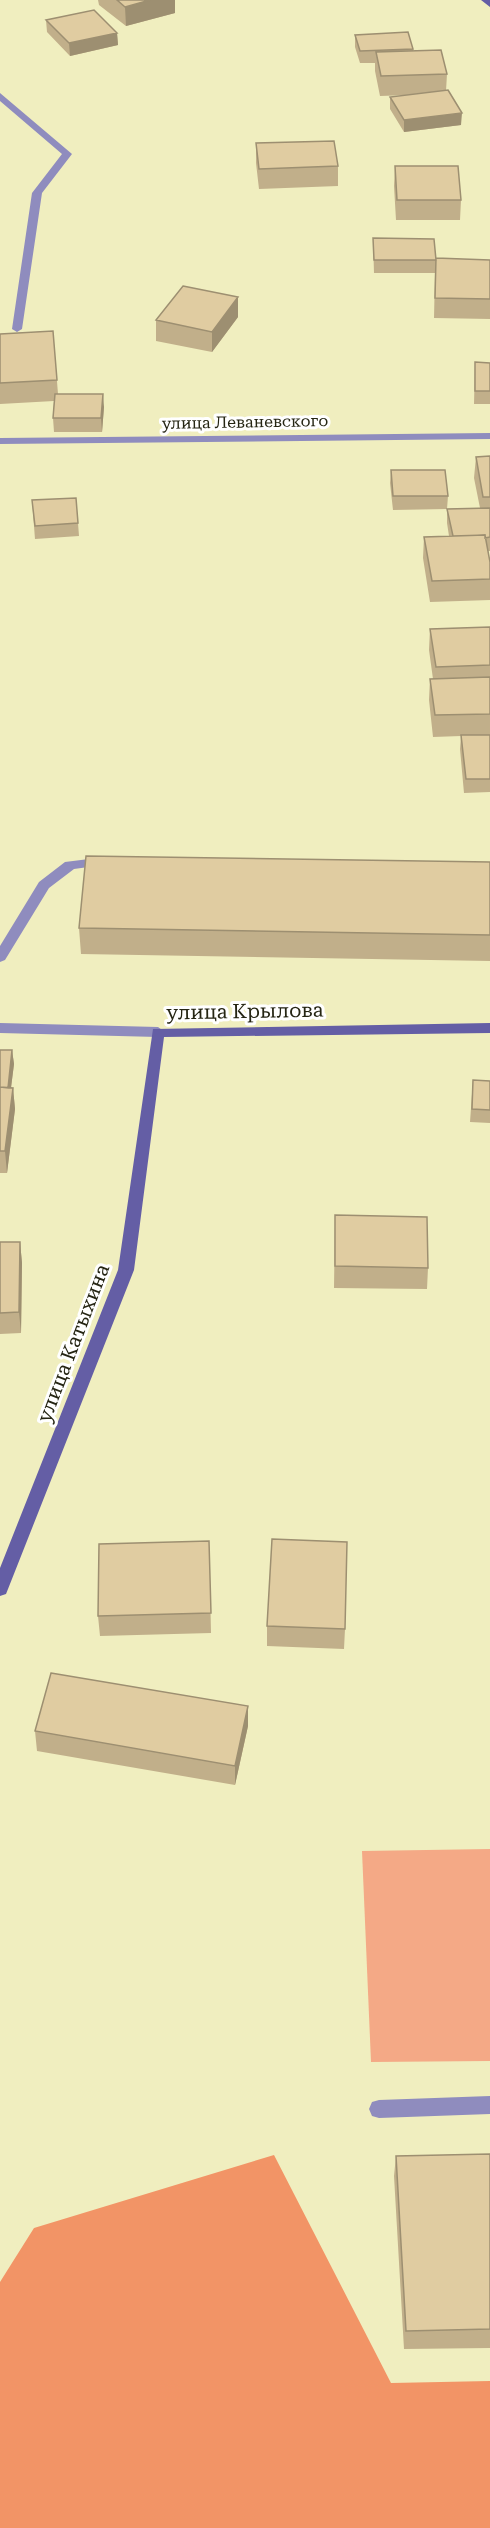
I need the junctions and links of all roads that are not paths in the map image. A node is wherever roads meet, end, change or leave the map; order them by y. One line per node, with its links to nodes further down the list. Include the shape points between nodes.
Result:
1 (485, 0): 2 (street)
2 (490, 4)
3 (0, 96): 4 (street, via 67,154 37,194)
4 (17, 329)
5 (490, 436): 6 (street, улица Леваневского)
6 (0, 441)
7 (119, 861): 8 (street, via 70,865 44,885)
8 (0, 957)
9 (0, 1028): 11 (street, улица Крылова)
10 (490, 1028): 11 (street, улица Крылова)
11 (158, 1032): 12 (street, улица Катыхина, via 126,1270)
12 (0, 1589)
13 (490, 2105): 14 (street)
14 (379, 2109)

